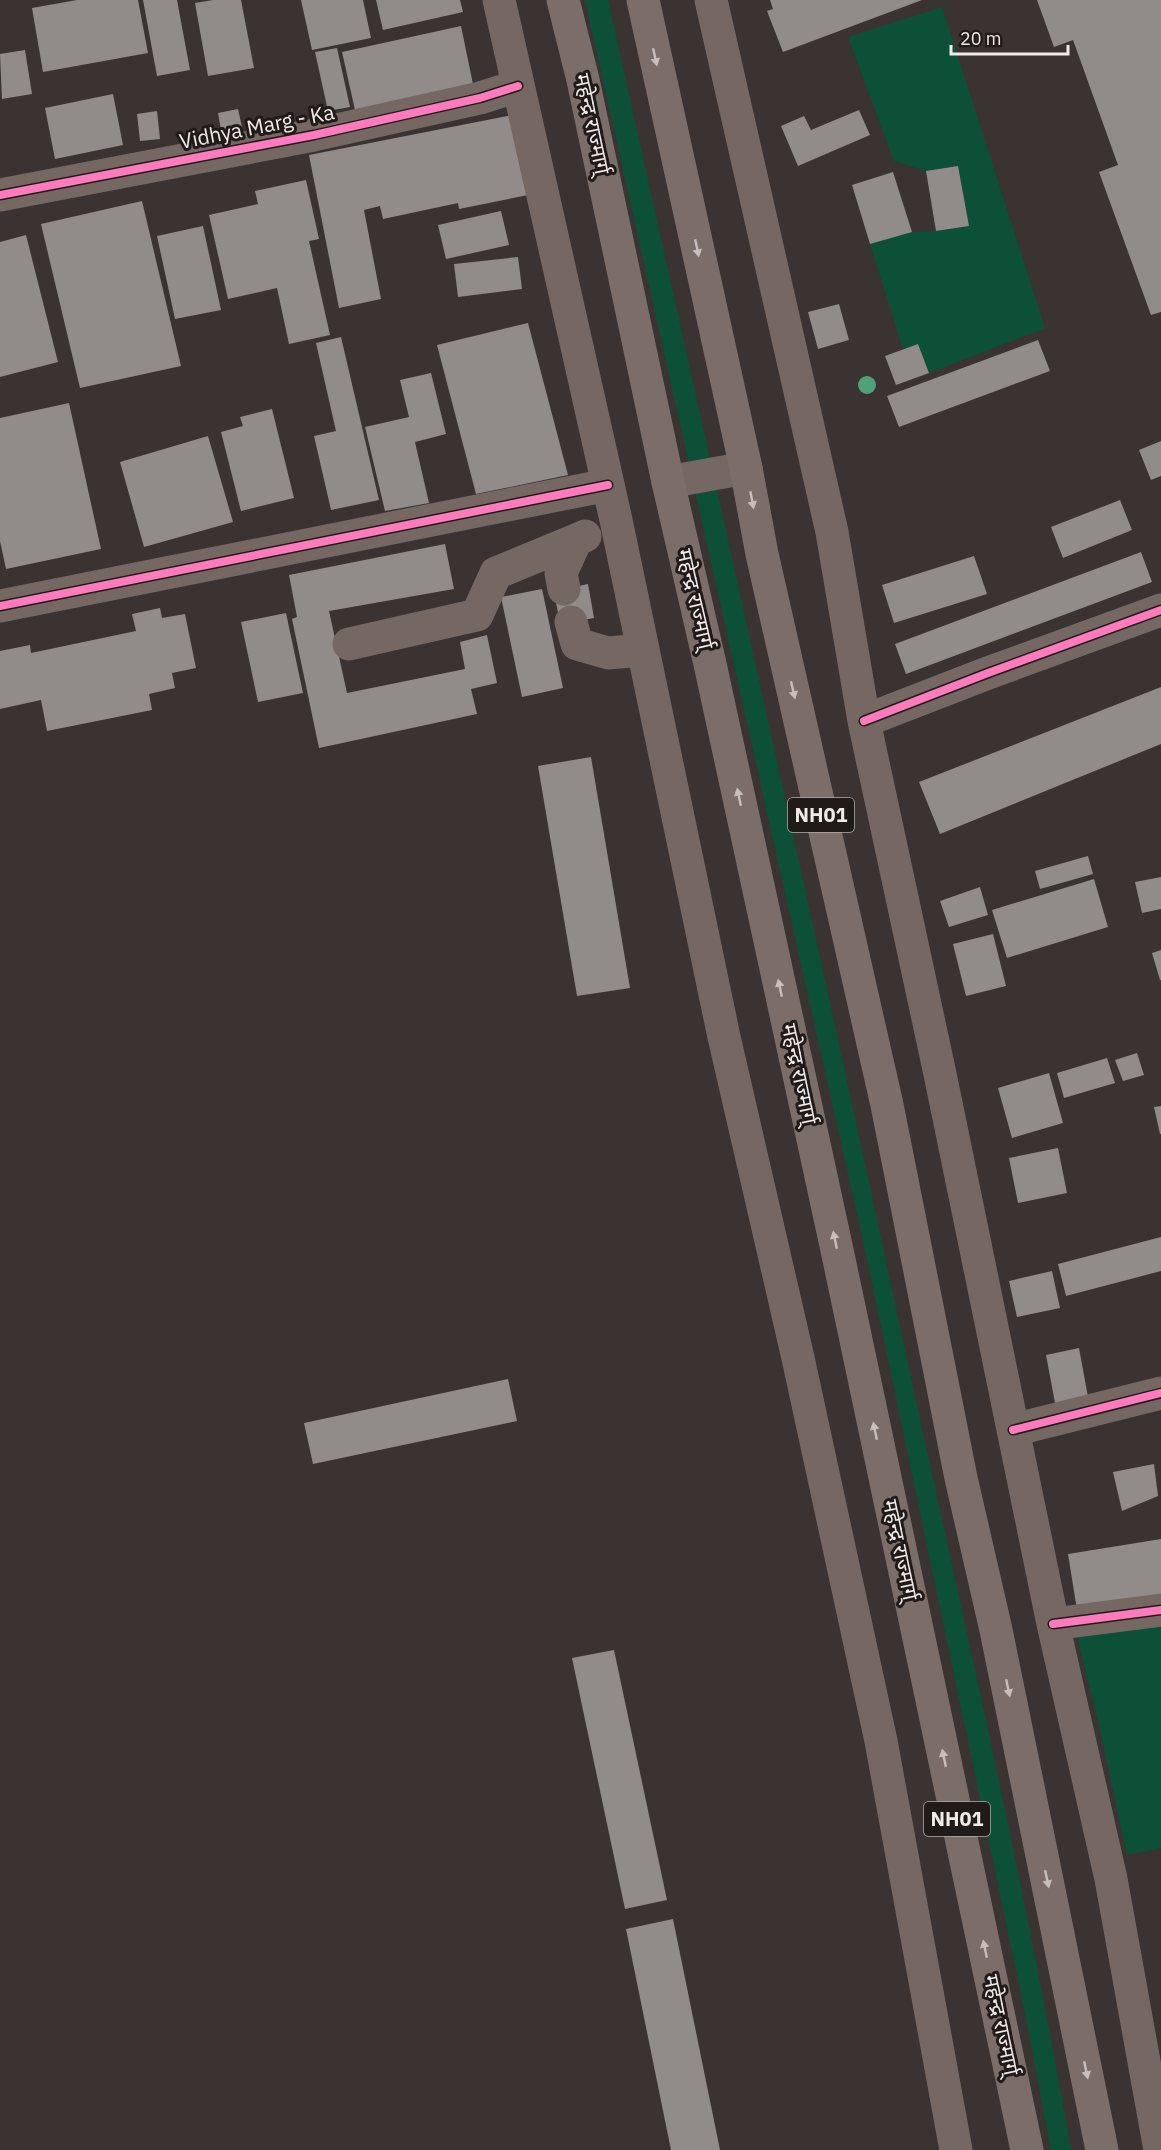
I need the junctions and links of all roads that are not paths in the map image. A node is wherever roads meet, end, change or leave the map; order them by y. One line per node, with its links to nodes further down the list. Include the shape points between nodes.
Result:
1 (499, 0): 5 (street)
2 (563, 0): 8 (highway, महेन्द्र राज्मार्ग् / NH01)
3 (643, 0): 7 (highway, NH01, one-way to 7)
4 (711, 0): 18 (street, via 832,532)
5 (518, 86): 6 (street, Vidhya Marg - Ka, via 314,135); 9 (street)
6 (0, 195)
7 (746, 468): 8 (street); 26 (highway, NH01, one-way to 26, via 767,577 887,1105)
8 (668, 482): 25 (highway, महेन्द्र राज्मार्ग् / NH01, one-way to 8, via 837,1250)
9 (608, 485): 10 (street); 13 (street)
10 (616, 520): 11 (street); 17 (street)
11 (576, 540): 12 (street, via 561,573); 16 (street, via 496,573 477,615)
12 (564, 589)
13 (0, 606)
14 (1161, 610): 18 (street)
15 (571, 621): 17 (street, via 577,644 608,654)
16 (349, 644)
17 (642, 650): 24 (street, via 879,1729)
18 (864, 721): 20 (street)
19 (1161, 1393): 20 (street)
20 (1013, 1430): 22 (street)
21 (1161, 1610): 22 (street)
22 (1053, 1624): 23 (street, via 1111,1879)
23 (1158, 2130)
24 (956, 2150)
25 (1027, 2150)
26 (1102, 2150)

